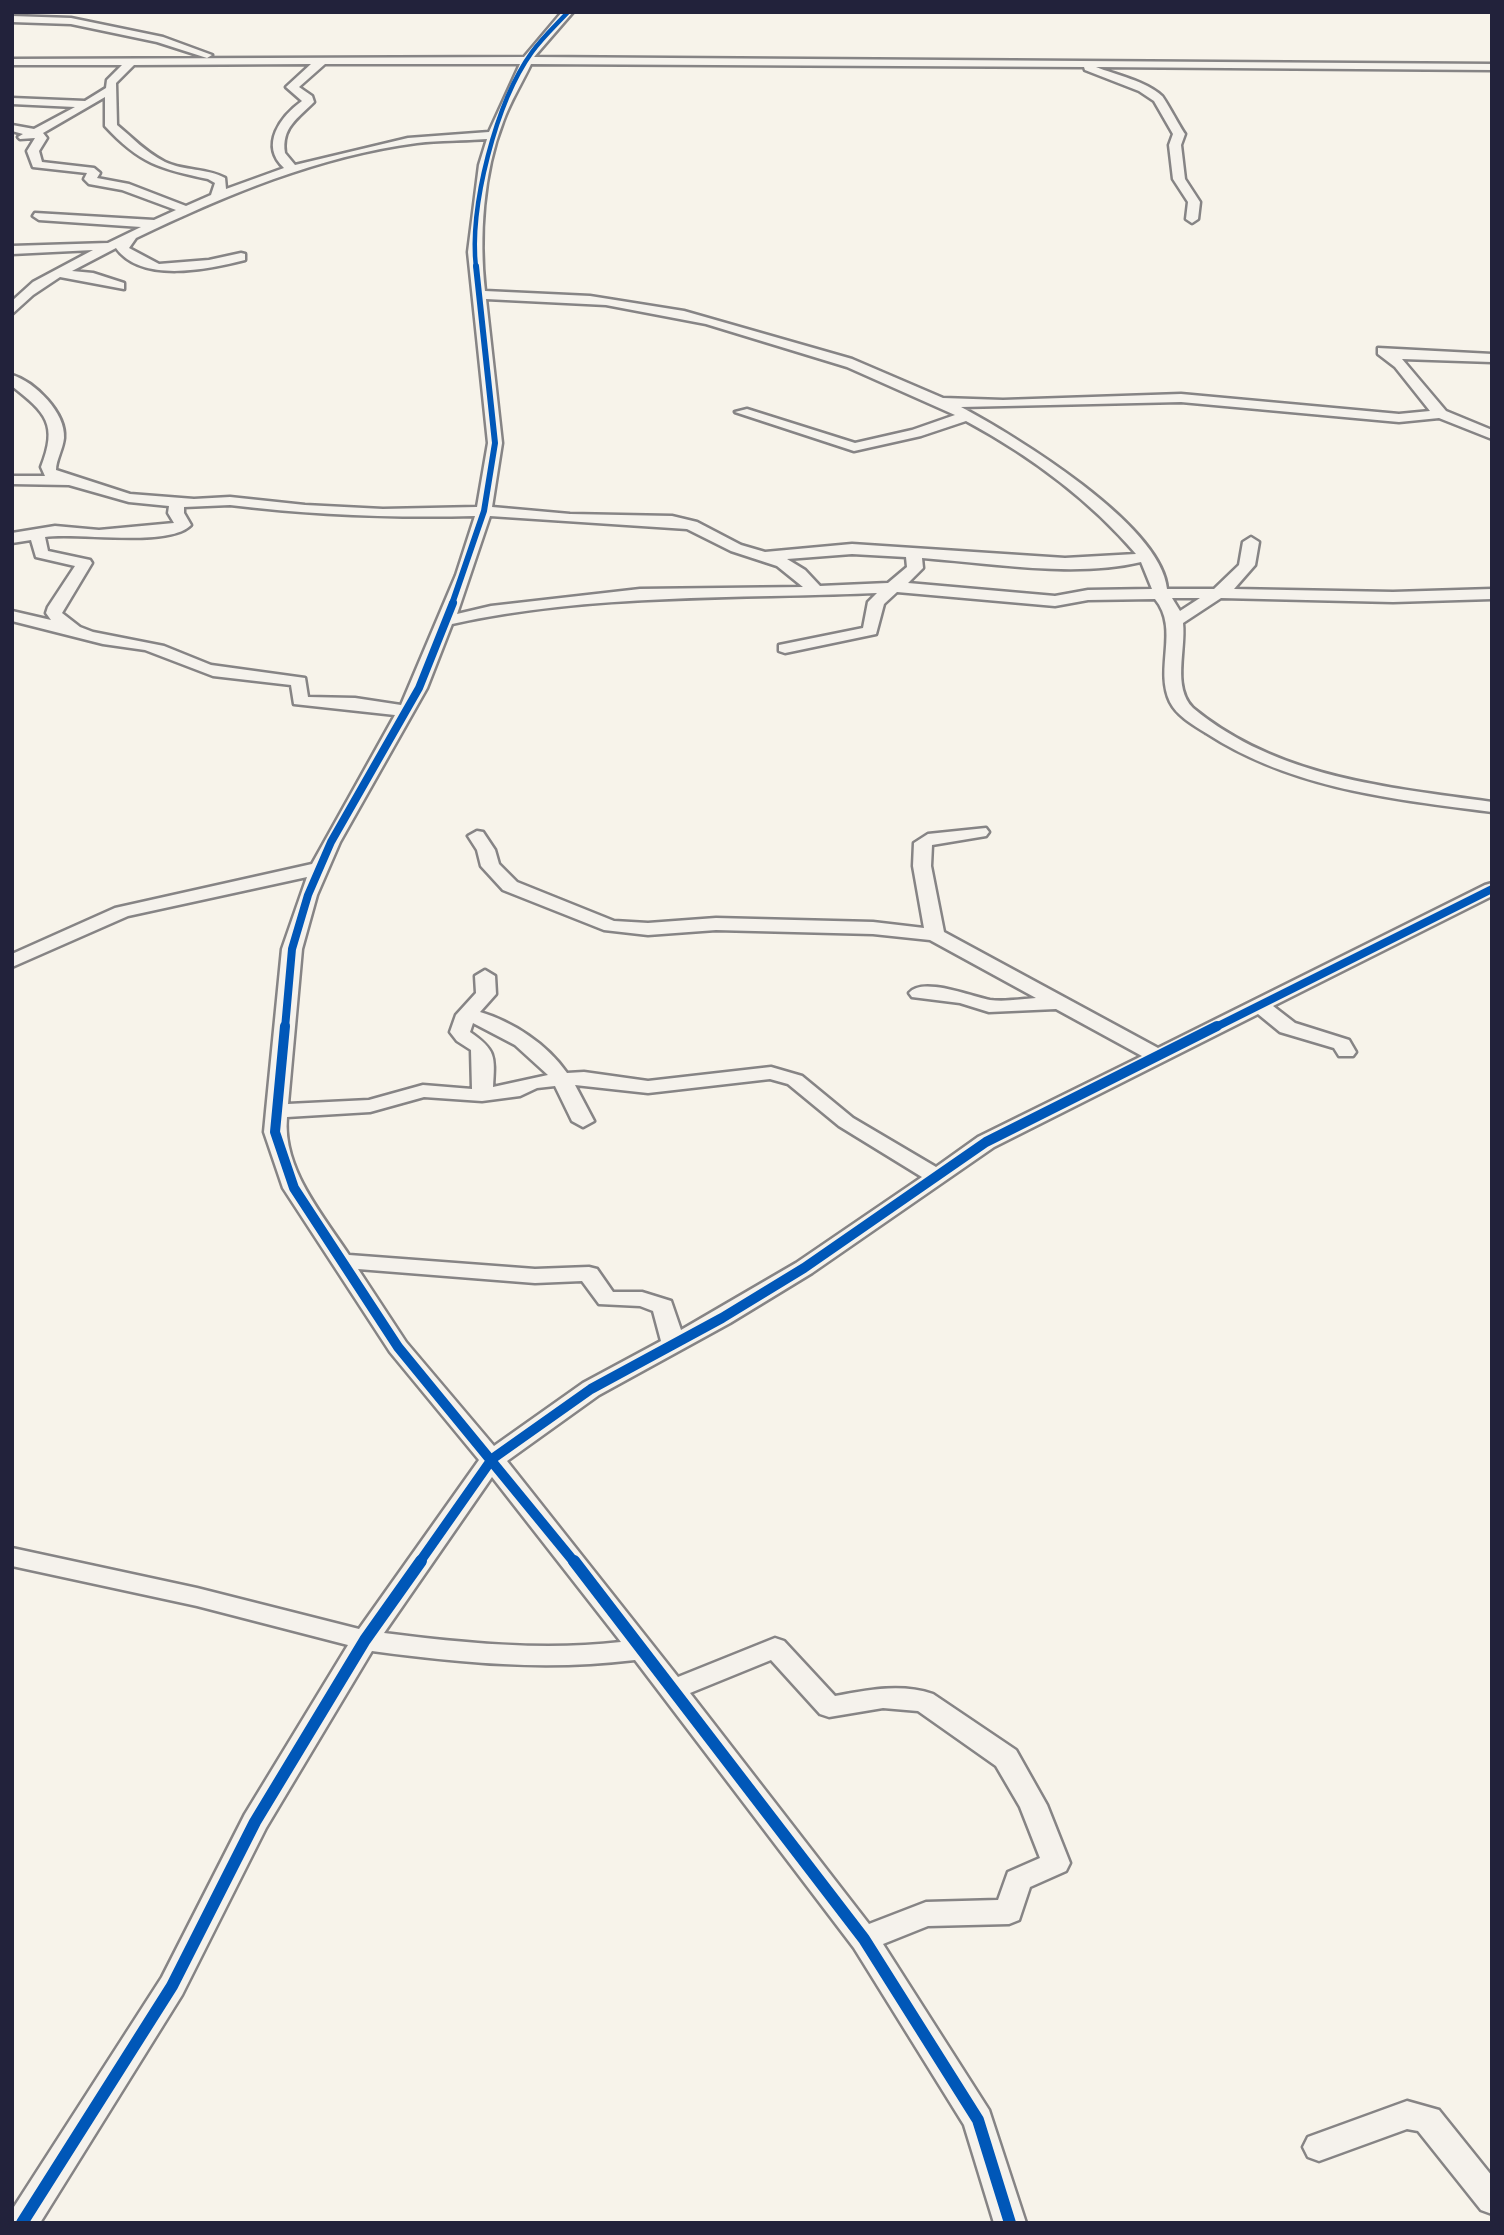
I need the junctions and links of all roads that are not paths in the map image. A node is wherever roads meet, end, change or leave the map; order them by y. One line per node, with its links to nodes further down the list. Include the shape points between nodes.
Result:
1 (568, 12): 7 (street, via 535,47)
2 (12, 19): 5 (street, via 71,22 159,39 209,55)
3 (12, 62): 4 (street)
4 (131, 62): 5 (street); 10 (street, via 113,78)
5 (275, 62): 6 (street)
6 (321, 62): 7 (street); 18 (street, via 291,87 308,102 288,119 276,142 280,156)
7 (528, 62): 8 (street); 16 (street)
8 (1081, 64): 9 (street); 22 (street, via 1159,99 1179,134 1174,151 1181,169 1179,179 1194,202)
9 (1492, 67)
10 (109, 90): 12 (street); 13 (street)
11 (12, 101): 12 (street)
12 (84, 104): 13 (street); 15 (street)
13 (113, 106): 19 (street, via 109,122 130,146 171,169 212,176 221,188)
14 (12, 128): 15 (street)
15 (37, 133): 17 (street); 20 (street, via 41,138 33,156 37,165 90,170 93,181 125,187)
16 (493, 135): 18 (street, via 398,142); 29 (street, via 474,252)
17 (12, 141)
18 (294, 170): 19 (street)
19 (215, 198): 20 (street)
20 (186, 210): 23 (street)
21 (38, 216): 23 (street)
22 (1192, 219)
23 (157, 224): 24 (street)
24 (115, 248): 25 (street); 26 (street, via 157,268); 27 (street)
25 (12, 250)
26 (241, 257)
27 (60, 273): 28 (street); 30 (street, via 26,291)
28 (119, 286)
29 (479, 295): 33 (street, via 583,299 650,308 841,361); 41 (street, via 495,443)
30 (12, 310)
31 (1492, 358): 35 (street, via 1385,352 1399,361)
32 (12, 379): 39 (street, via 55,416 57,444 48,467)
33 (941, 402): 35 (street, via 1181,398 1399,418); 36 (street)
34 (742, 412): 36 (street, via 854,447)
35 (1441, 414): 37 (street)
36 (966, 416): 47 (street, via 1067,477)
37 (1492, 435)
38 (12, 480): 39 (street)
39 (70, 481): 40 (street, via 118,496)
40 (177, 500): 41 (street, via 383,514); 42 (street, via 176,513 183,525 175,529)
41 (484, 511): 46 (street, via 679,522 736,548); 54 (street)
42 (37, 533): 43 (street); 56 (street, via 41,555 84,563 54,613)
43 (12, 538)
44 (1251, 542): 50 (street, via 1245,569)
45 (914, 554): 46 (street, via 852,549); 47 (street, via 1065,563); 48 (street, via 915,568)
46 (769, 556): 49 (street, via 799,573)
47 (1144, 557): 51 (street, via 1161,585)
48 (891, 589): 49 (street); 51 (street, via 922,586 1035,601); 57 (street, via 876,603 870,631)
49 (815, 590): 54 (street, via 640,594 491,611)
50 (1217, 593): 51 (street); 52 (street); 55 (street)
51 (1160, 594): 55 (street)
52 (1492, 594)
53 (12, 616): 56 (street)
54 (446, 621): 58 (street)
55 (1174, 622): 59 (street, via 1172,686 1179,704 1248,753 1338,783)
56 (79, 631): 58 (street, via 109,642 158,648 181,662 210,670 299,682 300,700 307,702)
57 (785, 648)
58 (405, 711): 62 (street)
59 (1492, 807)
60 (981, 832): 64 (street, via 923,843 922,866)
61 (477, 836): 64 (street, via 490,866 510,886 611,926 873,928)
62 (320, 869): 65 (street, via 122,912); 75 (street, via 292,949)
63 (1492, 889): 69 (street)
64 (935, 935): 68 (street)
65 (12, 961)
66 (485, 976): 70 (street, via 486,994)
67 (919, 993): 68 (street, via 962,997 989,1006)
68 (1058, 1003): 72 (street)
69 (1260, 1003): 71 (street, via 1272,1020 1329,1037); 72 (street)
70 (466, 1016): 73 (street, via 484,1019 533,1045); 74 (street, via 460,1032 483,1053)
71 (1346, 1052)
72 (1159, 1057): 77 (street, via 986,1142)
73 (562, 1079): 74 (street); 76 (street); 77 (street, via 648,1087 698,1079 784,1075 845,1122)
74 (482, 1095): 75 (street, via 423,1091 370,1106)
75 (276, 1111): 78 (street, via 275,1132 285,1168)
76 (583, 1121)
77 (936, 1176): 79 (street, via 804,1268)
78 (341, 1262): 79 (street, via 382,1260 538,1276 589,1274 607,1299 642,1299 663,1306); 80 (street, via 398,1347)
79 (673, 1343): 80 (street, via 591,1389)
80 (492, 1459): 82 (street); 83 (street)
81 (12, 1557): 82 (street)
82 (365, 1640): 83 (street, via 477,1655 592,1655); 88 (street, via 255,1822 172,1986)
83 (641, 1649): 84 (street)
84 (674, 1689): 85 (street); 85 (street, via 775,1648 829,1707 883,1698 924,1701 1006,1758 1033,1805 1056,1863 1018,1880 1009,1912 926,1914)
85 (863, 1939): 89 (street, via 978,2120)
86 (1319, 2147): 87 (street, via 1407,2115 1428,2120)
87 (1492, 2200)
88 (20, 2216)
89 (1010, 2223)

